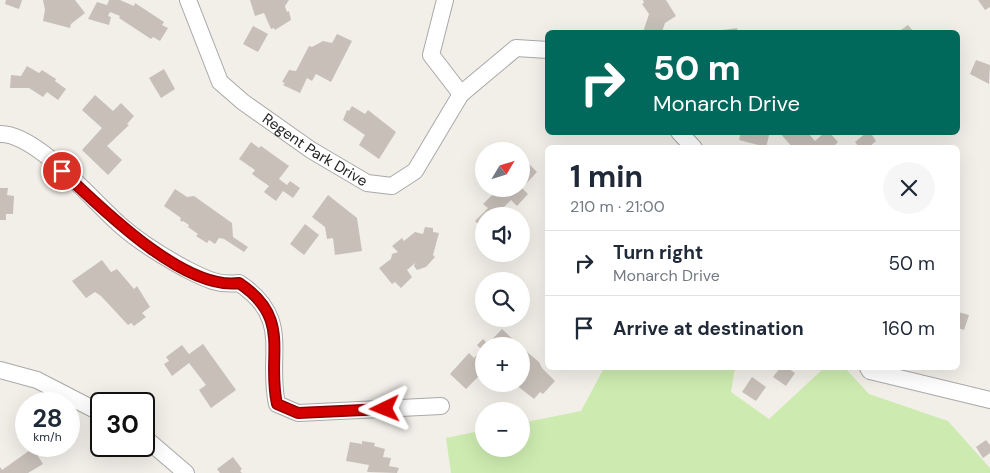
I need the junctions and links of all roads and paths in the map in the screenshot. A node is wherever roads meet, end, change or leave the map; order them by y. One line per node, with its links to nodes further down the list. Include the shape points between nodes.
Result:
1 (188, 0): 4 (street, Regent Park Drive, via 220,82 311,150 367,183 392,186 415,171)
2 (446, 0): 4 (street, via 431,55)
3 (545, 50): 4 (street, Regent Park Drive, via 516,48)
4 (461, 94)
5 (0, 134): 11 (street, via 10,134 37,147 120,226 164,258 208,280 225,285 239,283 251,291 274,328 277,404 298,413)
6 (682, 135): 7 (street)
7 (691, 145)
8 (0, 370): 12 (street, via 37,380)
9 (870, 370): 10 (street)
10 (990, 400)
11 (441, 406)
12 (90, 407)
13 (155, 446): 14 (street)
14 (186, 473)

